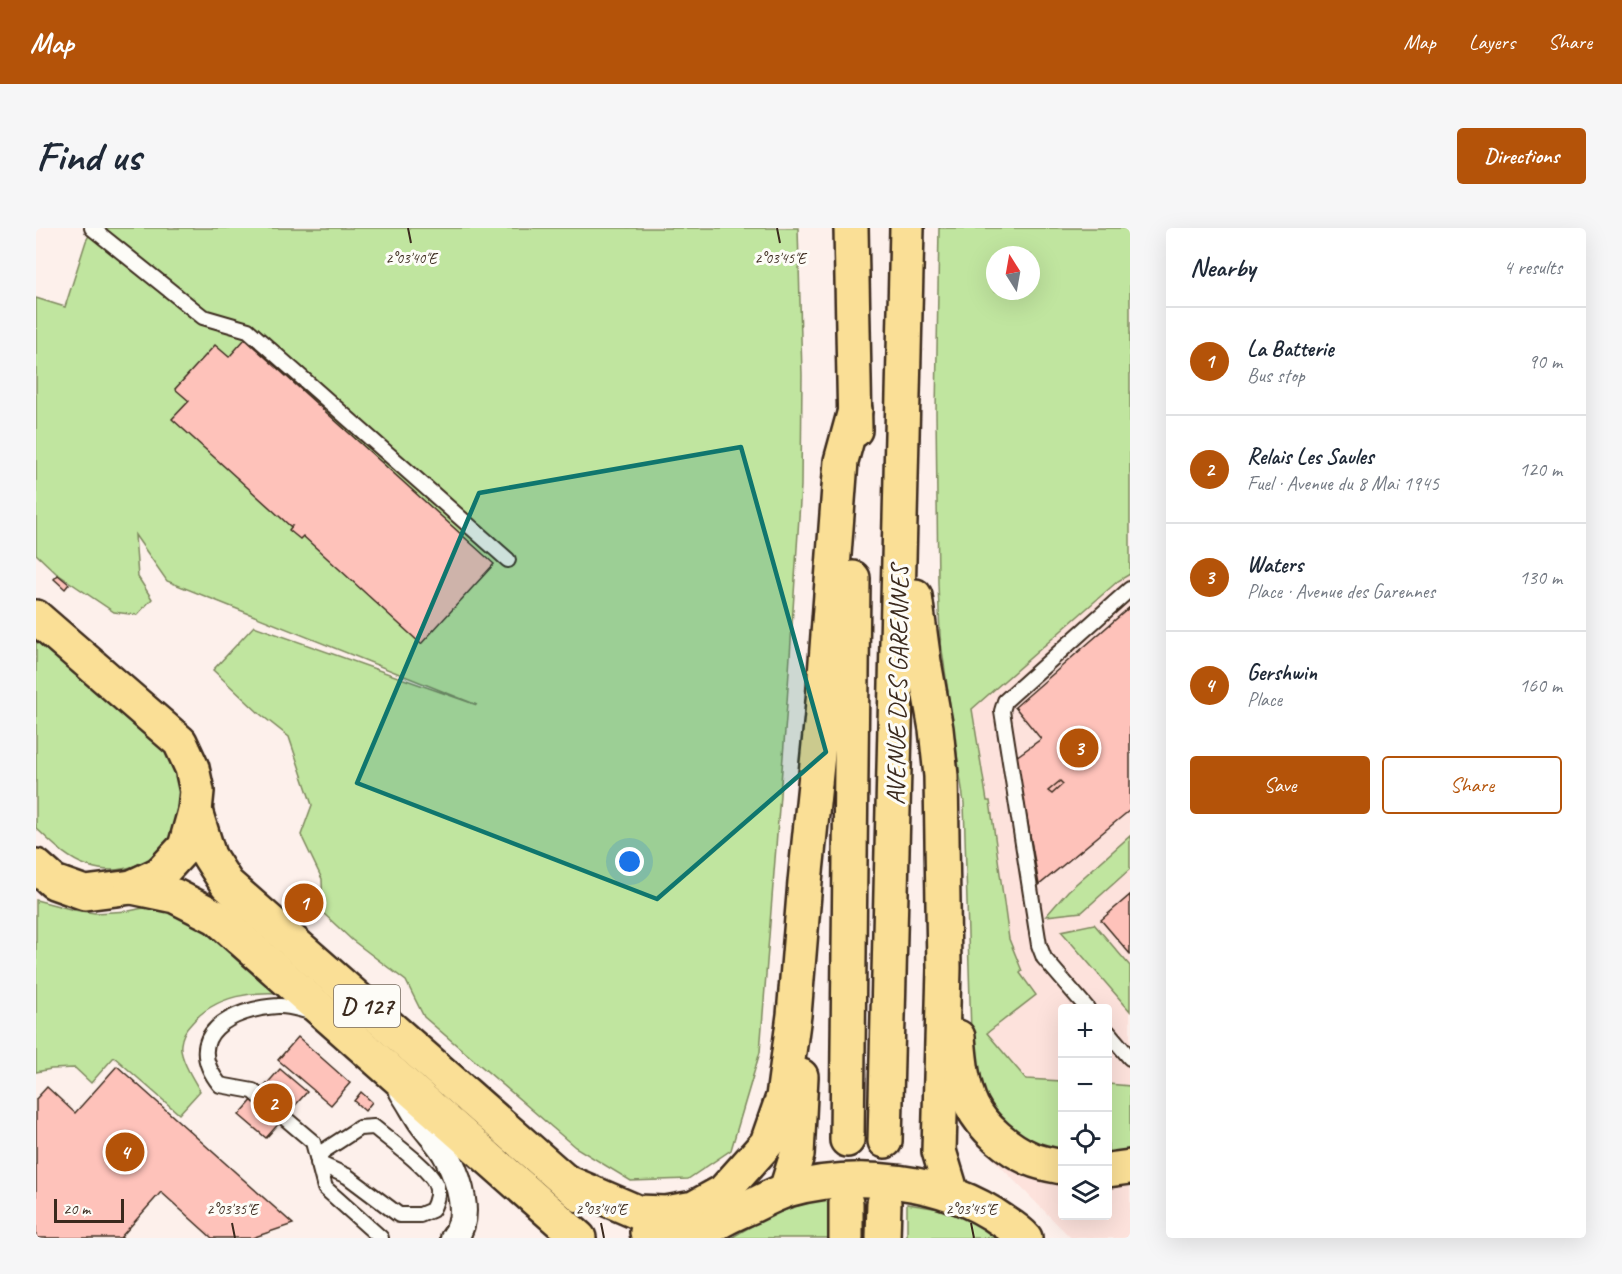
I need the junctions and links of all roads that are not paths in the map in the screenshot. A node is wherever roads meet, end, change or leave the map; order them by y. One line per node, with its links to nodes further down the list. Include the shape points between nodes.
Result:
1 (92, 228): 6 (lane, via 202,317 248,330)
2 (851, 228): 4 (main road, AVENUE DES GARENNES)
3 (907, 228): 5 (main road, AVENUE DES GARENNES)
4 (855, 410): 11 (main road, via 841,461); 19 (main road, AVENUE DES GARENNES)
5 (903, 411): 13 (main road, via 916,611 941,776); 20 (main road, AVENUE DES GARENNES)
6 (508, 560)
7 (1130, 589): 14 (lane, via 1005,701 1002,711 1039,945 1044,958)
8 (36, 617): 9 (main road, via 180,742 197,791)
9 (195, 811): 12 (main road, via 185,847 160,874); 25 (main road, D 127, via 209,856 227,884)
10 (36, 866): 12 (main road, via 54,882 85,893)
11 (805, 882): 25 (main road, D 127, via 783,1097 767,1143 723,1192 694,1208 666,1214 637,1212); 26 (main road, via 801,1098 797,1155)
12 (132, 887): 15 (main road, D 127, via 175,896 216,917)
13 (944, 968): 22 (main road, via 954,994 962,1072 972,1106 1007,1145 1031,1159); 27 (main road, via 939,1151)
14 (1084, 1004)
15 (327, 1015): 18 (main road, D 127); 21 (lane, via 281,1006 248,1010 224,1021 209,1035 206,1052 210,1072 220,1085 254,1091 313,1142)
16 (1112, 1038): 17 (lane)
17 (1130, 1058)
18 (390, 1071): 32 (street, via 447,1156 461,1190 462,1214); 33 (main road, D 127)
19 (847, 1140)
20 (885, 1141)
21 (318, 1163): 21 (lane, via 322,1152 359,1128 374,1127 430,1174 437,1184 437,1200 432,1210 420,1215 399,1215 347,1176); 31 (lane, via 325,1188)
22 (1058, 1166)
23 (1130, 1167): 24 (main road)
24 (1112, 1169)
25 (567, 1182): 30 (main road, D 127, via 615,1224 654,1234)
26 (786, 1190): 27 (main road, via 867,1180 913,1184); 30 (main road, via 740,1211)
27 (952, 1194): 36 (main road, via 989,1211)
28 (846, 1203): 34 (main road)
29 (884, 1203): 35 (main road)
30 (702, 1235)
31 (381, 1238)
32 (454, 1238)
33 (579, 1238)
34 (846, 1238)
35 (883, 1238)
36 (1025, 1238)

